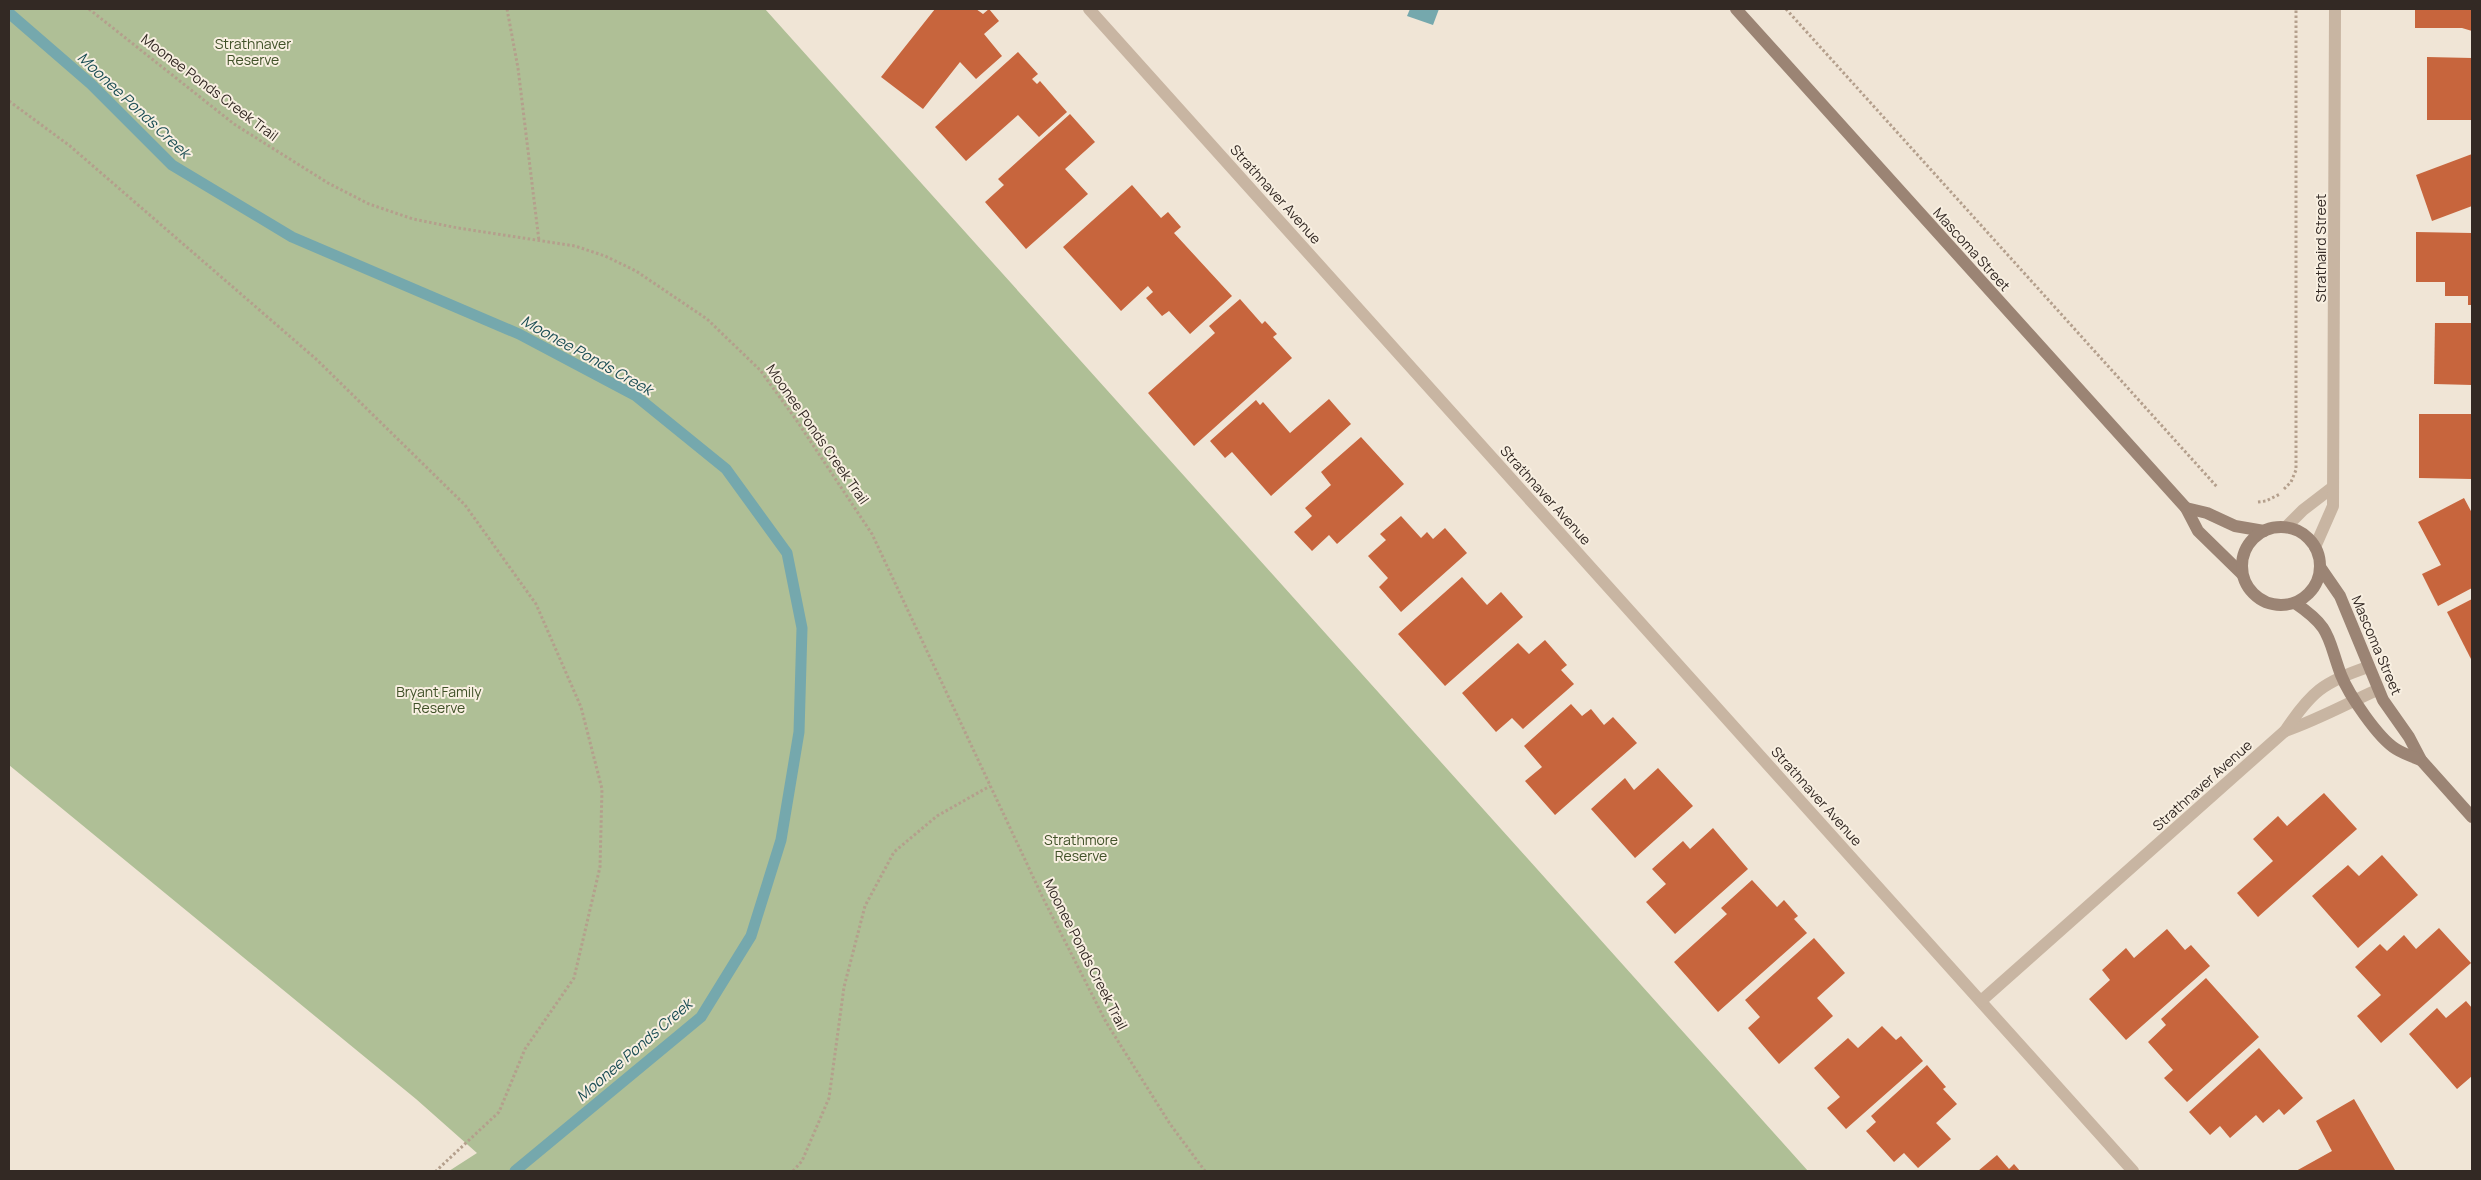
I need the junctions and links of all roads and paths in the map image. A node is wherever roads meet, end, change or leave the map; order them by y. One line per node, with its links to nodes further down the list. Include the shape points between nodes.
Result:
1 (89, 9): 9 (path, Moonee Ponds Creek Trail, via 234,124 328,183 369,204 413,219)
2 (507, 9): 9 (path, via 518,68)
3 (1089, 9): 28 (street, Strathnaver Avenue)
4 (1736, 9): 13 (main road, Mascoma Street)
5 (1786, 9): 11 (path)
6 (2296, 9): 12 (path, via 2296,470 2291,482 2278,495 2266,501)
7 (2335, 9): 10 (street, Strathaird Street)
8 (9, 101): 29 (path, via 70,146 316,359 465,505 536,604 581,708 602,789 600,867 574,978 525,1050 499,1112)
9 (539, 241): 26 (path, Moonee Ponds Creek Trail, via 575,246 605,256 636,272 707,319 760,370 872,534)
10 (2333, 487): 14 (street); 16 (street, Strathaird Street, via 2333,506)
11 (2223, 492)
12 (2249, 503)
13 (2186, 508): 15 (main road, via 2235,526); 18 (main road, Mascoma Street, via 2198,531)
14 (2286, 527): 15 (main road); 16 (main road, via 2308,538)
15 (2264, 531): 18 (main road, via 2253,538 2246,549)
16 (2315, 547): 17 (main road)
17 (2320, 567): 19 (main road, via 2314,589); 20 (main road, Mascoma Street, via 2340,596)
18 (2242, 574): 19 (main road, via 2246,585 2262,601 2273,605)
19 (2295, 603): 21 (main road, Mascoma Street, via 2316,617 2329,636)
20 (2368, 667): 21 (street, Strathnaver Avenue); 22 (main road, Mascoma Street)
21 (2341, 676): 23 (main road, Mascoma Street); 24 (street, Strathnaver Avenue, via 2325,684 2304,702)
22 (2377, 690): 23 (street, Strathnaver Avenue); 25 (main road, Mascoma Street)
23 (2354, 700): 24 (street, Strathnaver Avenue, via 2312,722); 25 (main road, Mascoma Street, via 2395,749)
24 (2285, 731): 28 (street, Strathnaver Avenue)
25 (2421, 760): 27 (main road, Mascoma Street)
26 (990, 786): 30 (path, via 937,816 894,852 865,906 844,987 829,1098 802,1161); 31 (path, Moonee Ponds Creek Trail, via 1106,1022 1170,1124)
27 (2472, 817)
28 (1982, 1001): 32 (street, Strathnaver Avenue)
29 (436, 1171)
30 (793, 1171)
31 (1205, 1171)
32 (2133, 1171)

